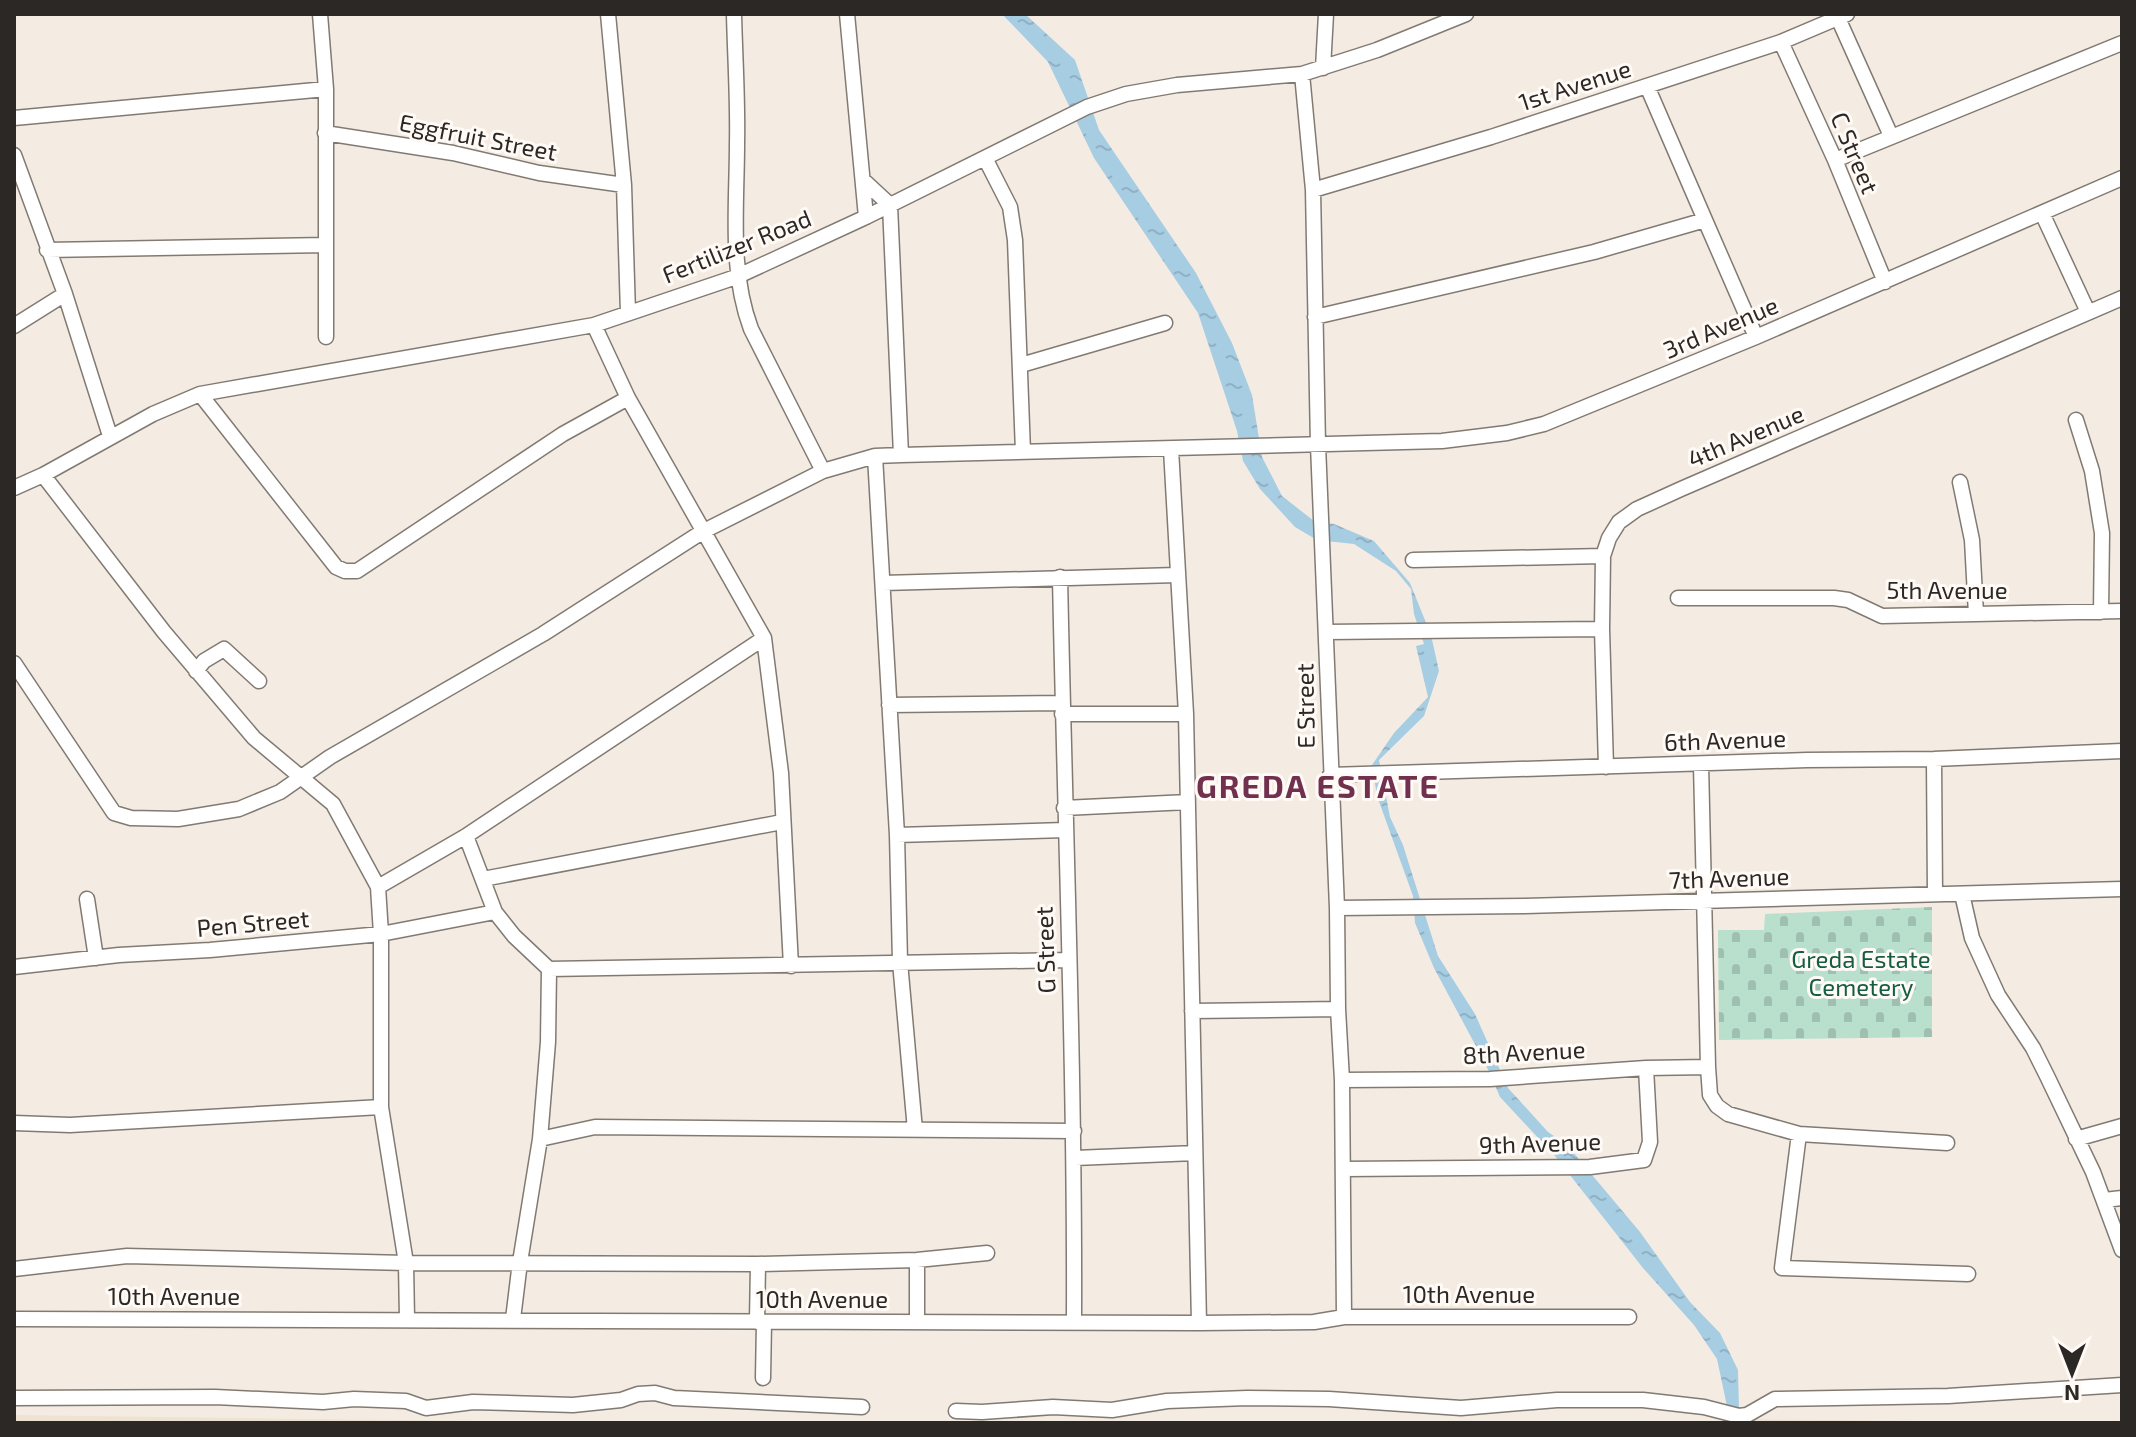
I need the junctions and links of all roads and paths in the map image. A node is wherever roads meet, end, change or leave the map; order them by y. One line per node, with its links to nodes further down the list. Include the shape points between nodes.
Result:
1 (320, 14): 14 (street)
2 (608, 14): 23 (street)
3 (734, 14): 31 (street)
4 (847, 14): 22 (street)
5 (1326, 14): 11 (street)
6 (1466, 14): 8 (street, Fertilizer Road)
7 (1842, 16): 9 (street, 1st Avenue); 17 (street)
8 (1442, 19): 11 (street, Fertilizer Road)
9 (1781, 42): 13 (street, 1st Avenue); 20 (street, C Street)
10 (2122, 43): 17 (street)
11 (1323, 68): 12 (street, Fertilizer Road)
12 (1302, 74): 19 (street, Fertilizer Road, via 1126,94 1087,107); 24 (street, E Street)
13 (1647, 86): 24 (street, 1st Avenue); 28 (street)
14 (326, 89): 15 (street); 16 (street)
15 (14, 118)
16 (325, 133): 23 (street, Eggfruit Street); 29 (street)
17 (1891, 136): 20 (street)
18 (14, 155): 30 (street)
19 (985, 158): 25 (street, Fertilizer Road); 43 (street, via 1010,207)
20 (1835, 160): 32 (street, C Street)
21 (2122, 178): 26 (street, 3rd Avenue)
22 (863, 180): 25 (street); 27 (street)
23 (624, 185): 36 (street)
24 (1313, 190): 37 (street, E Street)
25 (890, 205): 27 (street, Fertilizer Road); 51 (street)
26 (2042, 213): 32 (street, 3rd Avenue); 35 (street)
27 (866, 217): 31 (street, Fertilizer Road)
28 (1705, 220): 37 (street, via 1594,252); 42 (street)
29 (326, 245): 30 (street); 41 (street)
30 (47, 250): 33 (street)
31 (736, 277): 36 (street, Fertilizer Road); 53 (street, via 751,329)
32 (1885, 282): 42 (street, 3rd Avenue)
33 (65, 294): 40 (street); 47 (street)
34 (2122, 298): 35 (street, 4th Avenue)
35 (2088, 312): 58 (street, 4th Avenue, via 1637,509 1619,522)
36 (628, 313): 39 (street, Fertilizer Road)
37 (1315, 317): 48 (street, E Street)
38 (1165, 323): 43 (street)
39 (594, 325): 44 (street, Fertilizer Road); 45 (street)
40 (14, 326)
41 (326, 337)
42 (1756, 337): 48 (street, 3rd Avenue, via 1544,424 1442,441)
43 (1021, 365): 50 (street)
44 (200, 394): 45 (street, via 336,567 345,571 357,571 563,434); 47 (street, Fertilizer Road)
45 (628, 398): 57 (street)
46 (2076, 420): 65 (street, via 2092,471 2102,533)
47 (110, 436): 54 (street, Fertilizer Road)
48 (1318, 445): 49 (street, 3rd Avenue); 68 (street, E Street)
49 (1171, 449): 50 (street, 3rd Avenue); 60 (street)
50 (1023, 452): 51 (street, 3rd Avenue)
51 (901, 455): 52 (street, 3rd Avenue)
52 (875, 456): 53 (street, 3rd Avenue); 62 (street)
53 (823, 471): 57 (street, 3rd Avenue)
54 (43, 475): 56 (street, Fertilizer Road); 71 (street)
55 (1960, 482): 66 (street, via 1972,540)
56 (14, 488)
57 (702, 532): 69 (street); 81 (street, 3rd Avenue, via 543,634)
58 (1603, 556): 59 (street); 67 (street, 4th Avenue)
59 (1413, 560)
60 (1177, 575): 61 (street); 75 (street)
61 (1060, 577): 62 (street); 74 (street, G Street)
62 (883, 583): 73 (street)
63 (1678, 598): 66 (street, 5th Avenue, via 1834,598 1882,616)
64 (2122, 611): 65 (street, 5th Avenue)
65 (2101, 612): 66 (street, 5th Avenue)
66 (1976, 614)
67 (1602, 629): 68 (street); 79 (street, 4th Avenue)
68 (1327, 632): 80 (street, E Street)
69 (764, 638): 84 (street); 87 (street)
70 (14, 663): 81 (street, 3rd Avenue, via 114,813 178,819 239,809)
71 (196, 671): 72 (street, via 224,649); 81 (street, via 254,738)
72 (259, 681)
73 (889, 705): 74 (street); 86 (street)
74 (1062, 709): 75 (street); 83 (street, G Street)
75 (1186, 714): 82 (street)
76 (2122, 751): 77 (street, 6th Avenue)
77 (1934, 759): 78 (street, 6th Avenue); 91 (street)
78 (1701, 764): 79 (street, 6th Avenue); 94 (street)
79 (1606, 767): 80 (street, 6th Avenue)
80 (1330, 775): 95 (street, E Street)
81 (300, 777): 89 (street, via 333,804)
82 (1188, 802): 83 (street); 105 (street)
83 (1064, 808): 85 (street, G Street)
84 (782, 822): 88 (street); 101 (street)
85 (1065, 830): 86 (street); 99 (street, G Street)
86 (897, 835): 100 (street)
87 (466, 836): 88 (street); 89 (street)
88 (483, 879): 96 (street)
89 (378, 887): 97 (street)
90 (2122, 889): 92 (street, 7th Avenue)
91 (1935, 894): 92 (street, 7th Avenue); 94 (street, 7th Avenue)
92 (1962, 894): 116 (street, via 1972,938 1998,995 2033,1048)
93 (87, 899): 98 (street)
94 (1703, 902): 95 (street, 7th Avenue); 106 (street)
95 (1337, 908): 104 (street, E Street)
96 (495, 912): 97 (street, Pen Street); 103 (street)
97 (381, 934): 98 (street, Pen Street); 109 (street)
98 (96, 958): 102 (street, Pen Street)
99 (1068, 960): 100 (street); 113 (street, G Street)
100 (900, 962): 101 (street); 112 (street)
101 (791, 966): 103 (street)
102 (14, 967)
103 (549, 969): 115 (street)
104 (1338, 1009): 105 (street); 108 (street, E Street)
105 (1192, 1011): 118 (street)
106 (1708, 1067): 107 (street, 8th Avenue); 114 (street, via 1710,1095 1717,1106 1728,1114)
107 (1646, 1068): 108 (street, 8th Avenue, via 1490,1079); 120 (street, 9th Avenue, via 1650,1142 1644,1160 1590,1167)
108 (1342, 1080): 120 (street, E Street)
109 (381, 1107): 110 (street, via 70,1125); 127 (street)
110 (14, 1123)
111 (2122, 1126): 116 (street)
112 (915, 1130): 113 (street); 115 (street, via 595,1127)
113 (1074, 1131): 119 (street, G Street)
114 (1799, 1134): 117 (street); 130 (street, via 1782,1268)
115 (540, 1139): 126 (street)
116 (2076, 1139): 122 (street)
117 (1947, 1143)
118 (1195, 1153): 119 (street); 139 (street)
119 (1075, 1158): 136 (street, G Street)
120 (1343, 1169): 131 (street, E Street)
121 (2122, 1198): 122 (street)
122 (2104, 1200): 123 (street)
123 (2122, 1250)
124 (987, 1253): 125 (street)
125 (917, 1260): 128 (street); 138 (street)
126 (520, 1262): 127 (street); 128 (street); 135 (street)
127 (406, 1263): 129 (street, via 127,1256); 134 (street)
128 (758, 1264): 137 (street)
129 (14, 1269)
130 (1968, 1274)
131 (1344, 1317): 132 (street, 10th Avenue); 139 (street, 10th Avenue)
132 (1629, 1317)
133 (14, 1319): 134 (street, 10th Avenue)
134 (407, 1319): 135 (street, 10th Avenue)
135 (513, 1319): 137 (street, 10th Avenue)
136 (1074, 1321): 138 (street, 10th Avenue); 139 (street, 10th Avenue)
137 (760, 1322): 138 (street, 10th Avenue); 140 (street)
138 (917, 1322)
139 (1199, 1323)
140 (763, 1378)
141 (2122, 1385): 144 (street, via 1775,1399 1739,1416 1643,1400 1461,1408 1247,1398 1167,1401 1112,1410)
142 (14, 1398): 143 (street, via 354,1399 406,1401 426,1408 473,1402 573,1405 655,1393)
143 (862, 1407)
144 (956, 1411)

